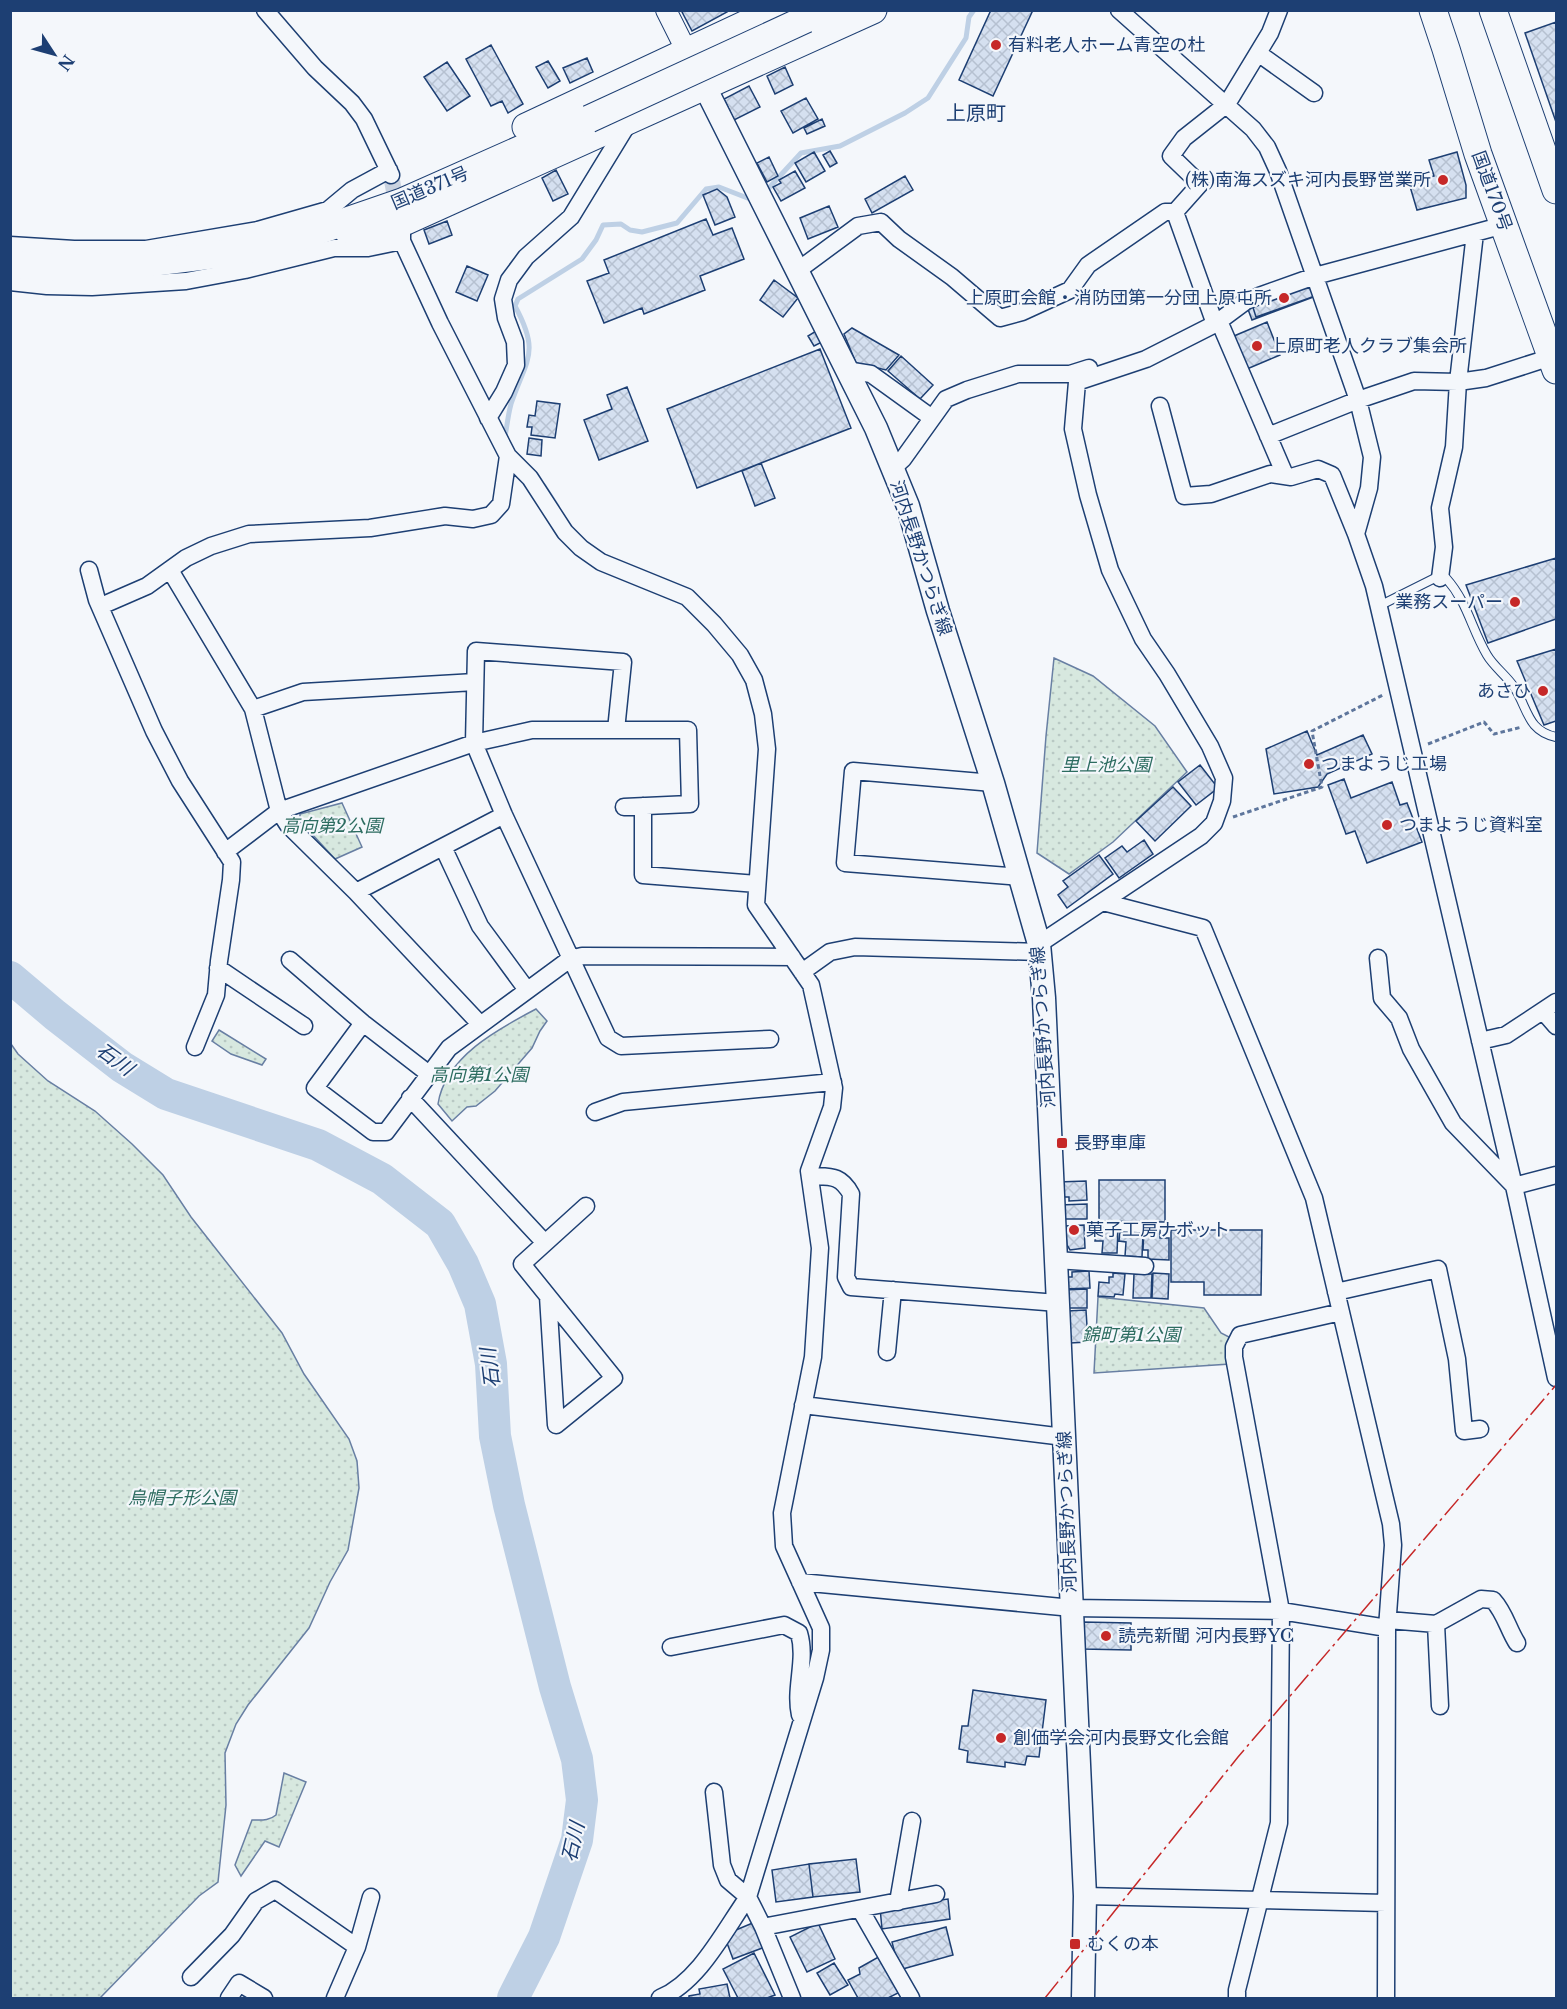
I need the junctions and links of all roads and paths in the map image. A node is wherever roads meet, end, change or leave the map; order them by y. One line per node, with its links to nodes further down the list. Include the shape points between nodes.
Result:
1 (265, 10): 22 (street, via 315,68 352,103 390,172 352,190 328,210 258,230 146,249)
2 (666, 10): 11 (street)
3 (776, 10): 10 (highway)
4 (873, 10): 13 (highway)
5 (1119, 10): 15 (street)
6 (1279, 10): 12 (street)
7 (1433, 10): 19 (highway, 国道170号)
8 (1493, 10): 17 (highway)
9 (815, 15): 20 (highway, 国道371号, bridge, via 402,202)
10 (751, 16): 11 (highway)
11 (687, 52): 13 (main road, 河内長野かつらぎ線); 20 (highway, via 476,151 363,197)
12 (1258, 53): 14 (street); 15 (street)
13 (705, 86): 16 (highway); 24 (main road, 河内長野かつらぎ線)
14 (1314, 93)
15 (1227, 104): 18 (street, via 1184,138 1171,156 1200,184); 25 (street, via 1267,147)
16 (629, 121): 20 (highway, via 406,221 369,232); 34 (street, via 571,217 526,257 509,280 503,299 515,342 516,365)
17 (1557, 190)
18 (1174, 212): 24 (street, via 1165,212 1088,265 1070,290 1000,318 881,222 858,226); 27 (street)
19 (1504, 225): 21 (street); 29 (highway, 国道170号)
20 (328, 227): 23 (highway, 国道371号, via 244,251 127,266 65,268)
21 (1475, 233): 25 (street); 31 (street)
22 (10, 245)
23 (10, 264)
24 (797, 271): 30 (main road, 河内長野かつらぎ線)
25 (1314, 276): 27 (street, via 1246,302); 32 (street)
26 (10, 282): 34 (street, via 92,287 186,281 334,248 368,248 402,236)
27 (1217, 322): 28 (street); 36 (street)
28 (1146, 359): 35 (street, via 1111,362 1070,374 1018,374 946,399); 59 (street, via 1077,382 1073,429 1110,570 1143,639 1210,746 1224,778 1222,801)
29 (1548, 365): 31 (street)
30 (846, 370): 35 (street, via 871,374); 38 (main road, 河内長野かつらぎ線)
31 (1458, 382): 32 (street, via 1414,381); 43 (street, via 1454,447 1440,508 1444,547)
32 (1358, 400): 36 (street); 40 (street, via 1372,457 1369,488)
33 (1160, 406): 39 (street, via 1184,496 1211,494 1270,474)
34 (488, 418): 37 (street)
35 (932, 418): 38 (street)
36 (1268, 436): 39 (street)
37 (508, 456): 42 (street, via 501,504 491,515 473,519 445,516 370,528 249,534 211,546); 63 (street, via 530,478 581,548 601,562 687,597 740,655 754,680 767,749)
38 (892, 469): 54 (main road, 河内長野かつらぎ線, via 908,506)
39 (1285, 475): 40 (street, via 1291,477 1318,469 1332,475)
40 (1356, 534): 45 (street)
41 (89, 570): 44 (street)
42 (170, 570): 44 (street, via 147,586); 48 (street)
43 (1440, 578): 45 (lane); 49 (lane, via 1446,578 1459,594 1488,657 1514,687)
44 (101, 606): 61 (street, via 154,731)
45 (1379, 606): 47 (street)
46 (475, 682): 48 (street, via 303,692); 50 (street, via 476,651 623,662); 52 (street)
47 (1398, 688): 53 (street); 59 (path, via 1312,731 1322,787)
48 (253, 709): 57 (street)
49 (1533, 724): 51 (lane, via 1546,735); 53 (path, via 1494,734 1484,722)
50 (616, 730): 52 (street, via 532,730); 55 (street, via 688,730 690,804)
51 (1557, 737)
52 (474, 743): 57 (street); 58 (street)
53 (1413, 750): 80 (street)
54 (993, 783): 62 (main road, 河内長野かつらぎ線); 62 (street, via 853,771 845,863)
55 (643, 806): 56 (street); 63 (street, via 643,875)
56 (624, 807)
57 (279, 811): 61 (street); 64 (street, via 288,825)
58 (504, 815): 60 (street); 69 (street)
59 (1214, 823): 65 (street, via 1201,836)
60 (443, 847): 64 (street); 73 (street, via 480,926)
61 (225, 852): 71 (street, via 232,862 231,880)
62 (1020, 876): 66 (main road, 河内長野かつらぎ線)
63 (757, 884): 67 (street, via 756,905)
64 (356, 892): 76 (street)
65 (1103, 902): 66 (street); 94 (street, via 1203,928 1314,1198)
66 (1039, 948): 72 (street, via 855,948 830,952); 91 (main road, 河内長野かつらぎ線)
67 (792, 957): 69 (street); 72 (street)
68 (1378, 958): 88 (street, via 1382,998 1399,1018 1411,1049 1453,1123)
69 (570, 959): 73 (street); 79 (street, via 608,1038 621,1046)
70 (290, 960): 75 (street)
71 (218, 968): 77 (street); 81 (street, via 216,994)
72 (802, 972): 83 (street, via 811,986)
73 (527, 990): 76 (street)
74 (1550, 1007): 78 (street); 80 (street, via 1506,1035)
75 (363, 1023): 82 (street); 84 (street, via 315,1088 373,1132 386,1132)
76 (480, 1024): 82 (street, via 449,1048)
77 (304, 1026)
78 (1557, 1026)
79 (770, 1039)
80 (1480, 1041): 88 (street)
81 (195, 1047)
82 (429, 1074): 84 (street)
83 (833, 1082): 85 (street, via 623,1102); 87 (street, via 832,1107)
84 (410, 1098): 90 (street)
85 (595, 1113)
86 (1557, 1175): 88 (street)
87 (810, 1176): 93 (street, via 834,1177 845,1184 850,1194 846,1277 851,1287); 100 (street, via 820,1248 813,1357)
88 (1514, 1186): 99 (street)
89 (586, 1206): 90 (street)
90 (545, 1243): 95 (street, via 522,1264)
91 (1056, 1260): 92 (street); 96 (main road, 河内長野かつらぎ線)
92 (1145, 1266)
93 (893, 1290): 96 (street); 98 (street)
94 (1336, 1292): 97 (street); 101 (street, via 1438,1269 1457,1359 1464,1431)
95 (548, 1296): 95 (street, via 548,1307 556,1425 614,1378)
96 (1058, 1303): 102 (main road, 河内長野かつらぎ線)
97 (1341, 1312): 105 (street, via 1240,1335 1234,1347); 106 (street, via 1391,1524)
98 (887, 1352)
99 (1557, 1378)
100 (803, 1405): 102 (street); 103 (street, via 782,1513 784,1546)
101 (1480, 1430)
102 (1064, 1437): 104 (main road, 河内長野かつらぎ線)
103 (800, 1582): 104 (street); 111 (street, via 821,1628 821,1650)
104 (1072, 1608): 105 (street); 115 (main road, 河内長野かつらぎ線)
105 (1281, 1611): 106 (street); 118 (street, via 1279,1823)
106 (1388, 1624): 107 (street); 120 (street)
107 (1436, 1624): 108 (street, via 1480,1599 1494,1600); 110 (street)
108 (1517, 1643)
109 (671, 1647): 111 (street, via 784,1625 800,1633 803,1645 798,1704)
110 (1440, 1706)
111 (802, 1722): 117 (street)
112 (714, 1792): 117 (street, via 722,1865 728,1880)
113 (912, 1821): 119 (street)
114 (936, 1894): 119 (street)
115 (1086, 1896): 118 (street); 131 (main road, 河内長野かつらぎ線)
116 (371, 1897): 123 (street)
117 (748, 1897): 122 (street); 128 (street, via 697,1971 675,1992)
118 (1259, 1901): 120 (street); 132 (street)
119 (898, 1902): 121 (street)
120 (1386, 1903): 133 (street)
121 (860, 1909): 122 (street); 130 (street)
122 (763, 1927): 129 (street)
123 (357, 1947): 124 (street, via 275,1890 256,1901 232,1935); 125 (street)
124 (191, 1977)
125 (340, 1997)
126 (230, 1998): 127 (street, via 239,1983)
127 (264, 1998)
128 (660, 1998)
129 (792, 1998)
130 (911, 1998)
131 (1083, 1998)
132 (1237, 1998)
133 (1386, 1998)

